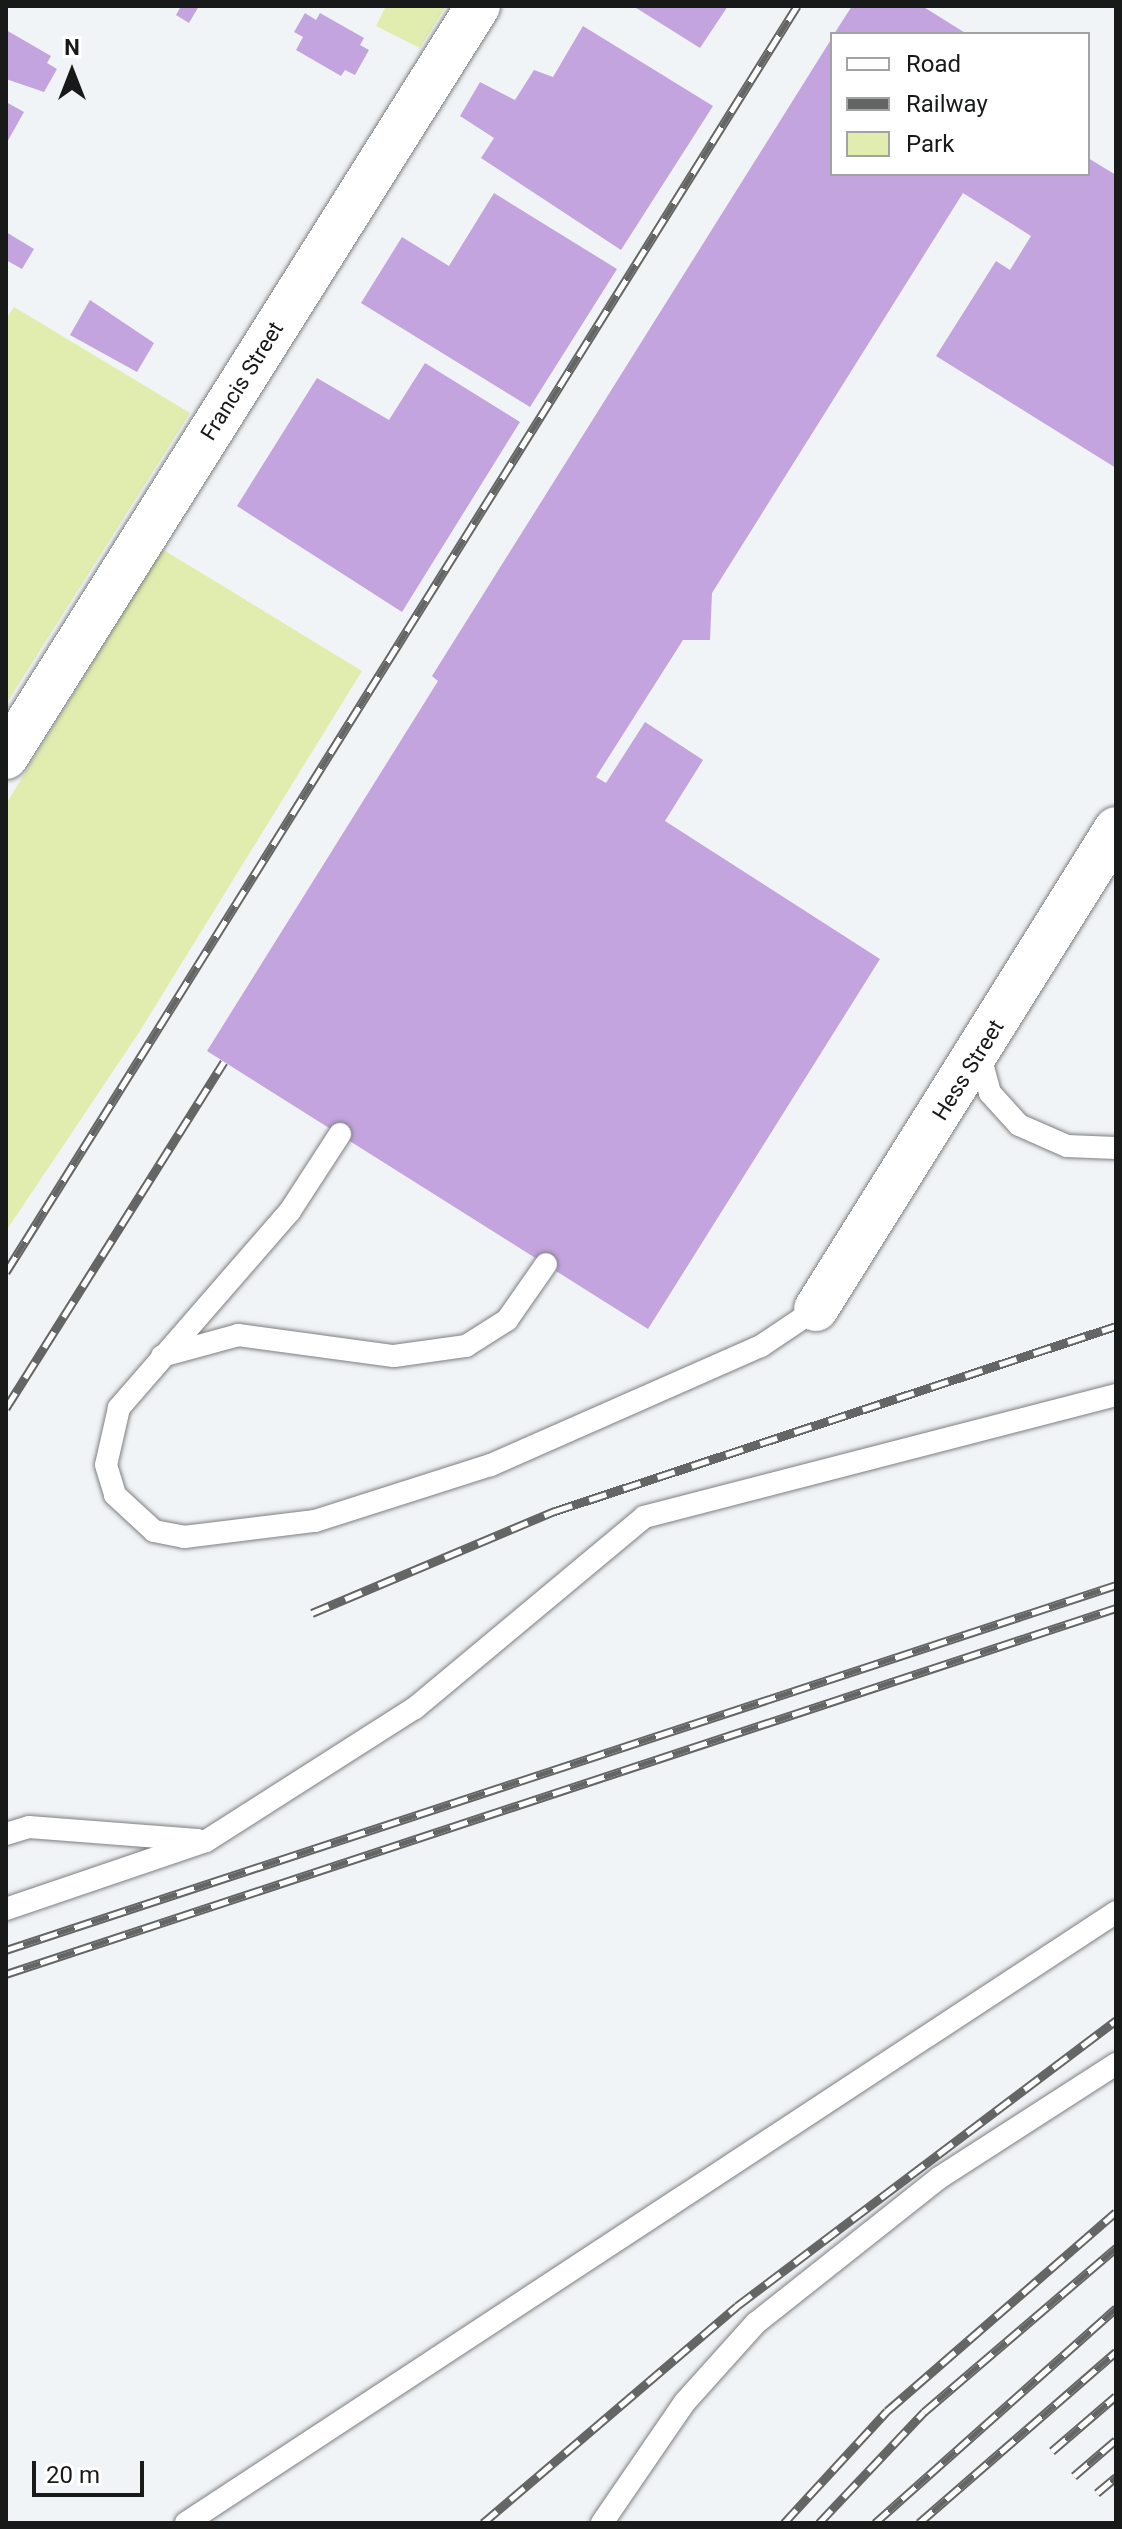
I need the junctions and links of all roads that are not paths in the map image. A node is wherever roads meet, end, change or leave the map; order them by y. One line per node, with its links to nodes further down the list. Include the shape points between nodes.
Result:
1 (478, 6): 2 (street, Francis Street)
2 (6, 757)
3 (1116, 829): 4 (street, Hess Street)
4 (979, 1052): 6 (lane, via 990,1093 1019,1125 1067,1146); 8 (street, Hess Street)
5 (340, 1134): 9 (lane, via 290,1211)
6 (1116, 1148)
7 (546, 1264): 9 (lane, via 507,1320 466,1346 394,1356 238,1335)
8 (816, 1309): 9 (lane, via 761,1346 491,1465 315,1521 253,1533 184,1537 154,1531 115,1495 106,1465 114,1422 130,1388)
9 (159, 1357)
10 (1116, 1395): 12 (lane, via 644,1517 415,1708)
11 (6, 1834): 12 (lane, via 29,1827)
12 (206, 1841): 13 (lane)
13 (6, 1909)
14 (1116, 1912): 16 (lane)
15 (1116, 2064): 17 (lane, via 939,2178 756,2323 685,2402)
16 (186, 2523)
17 (602, 2523)

